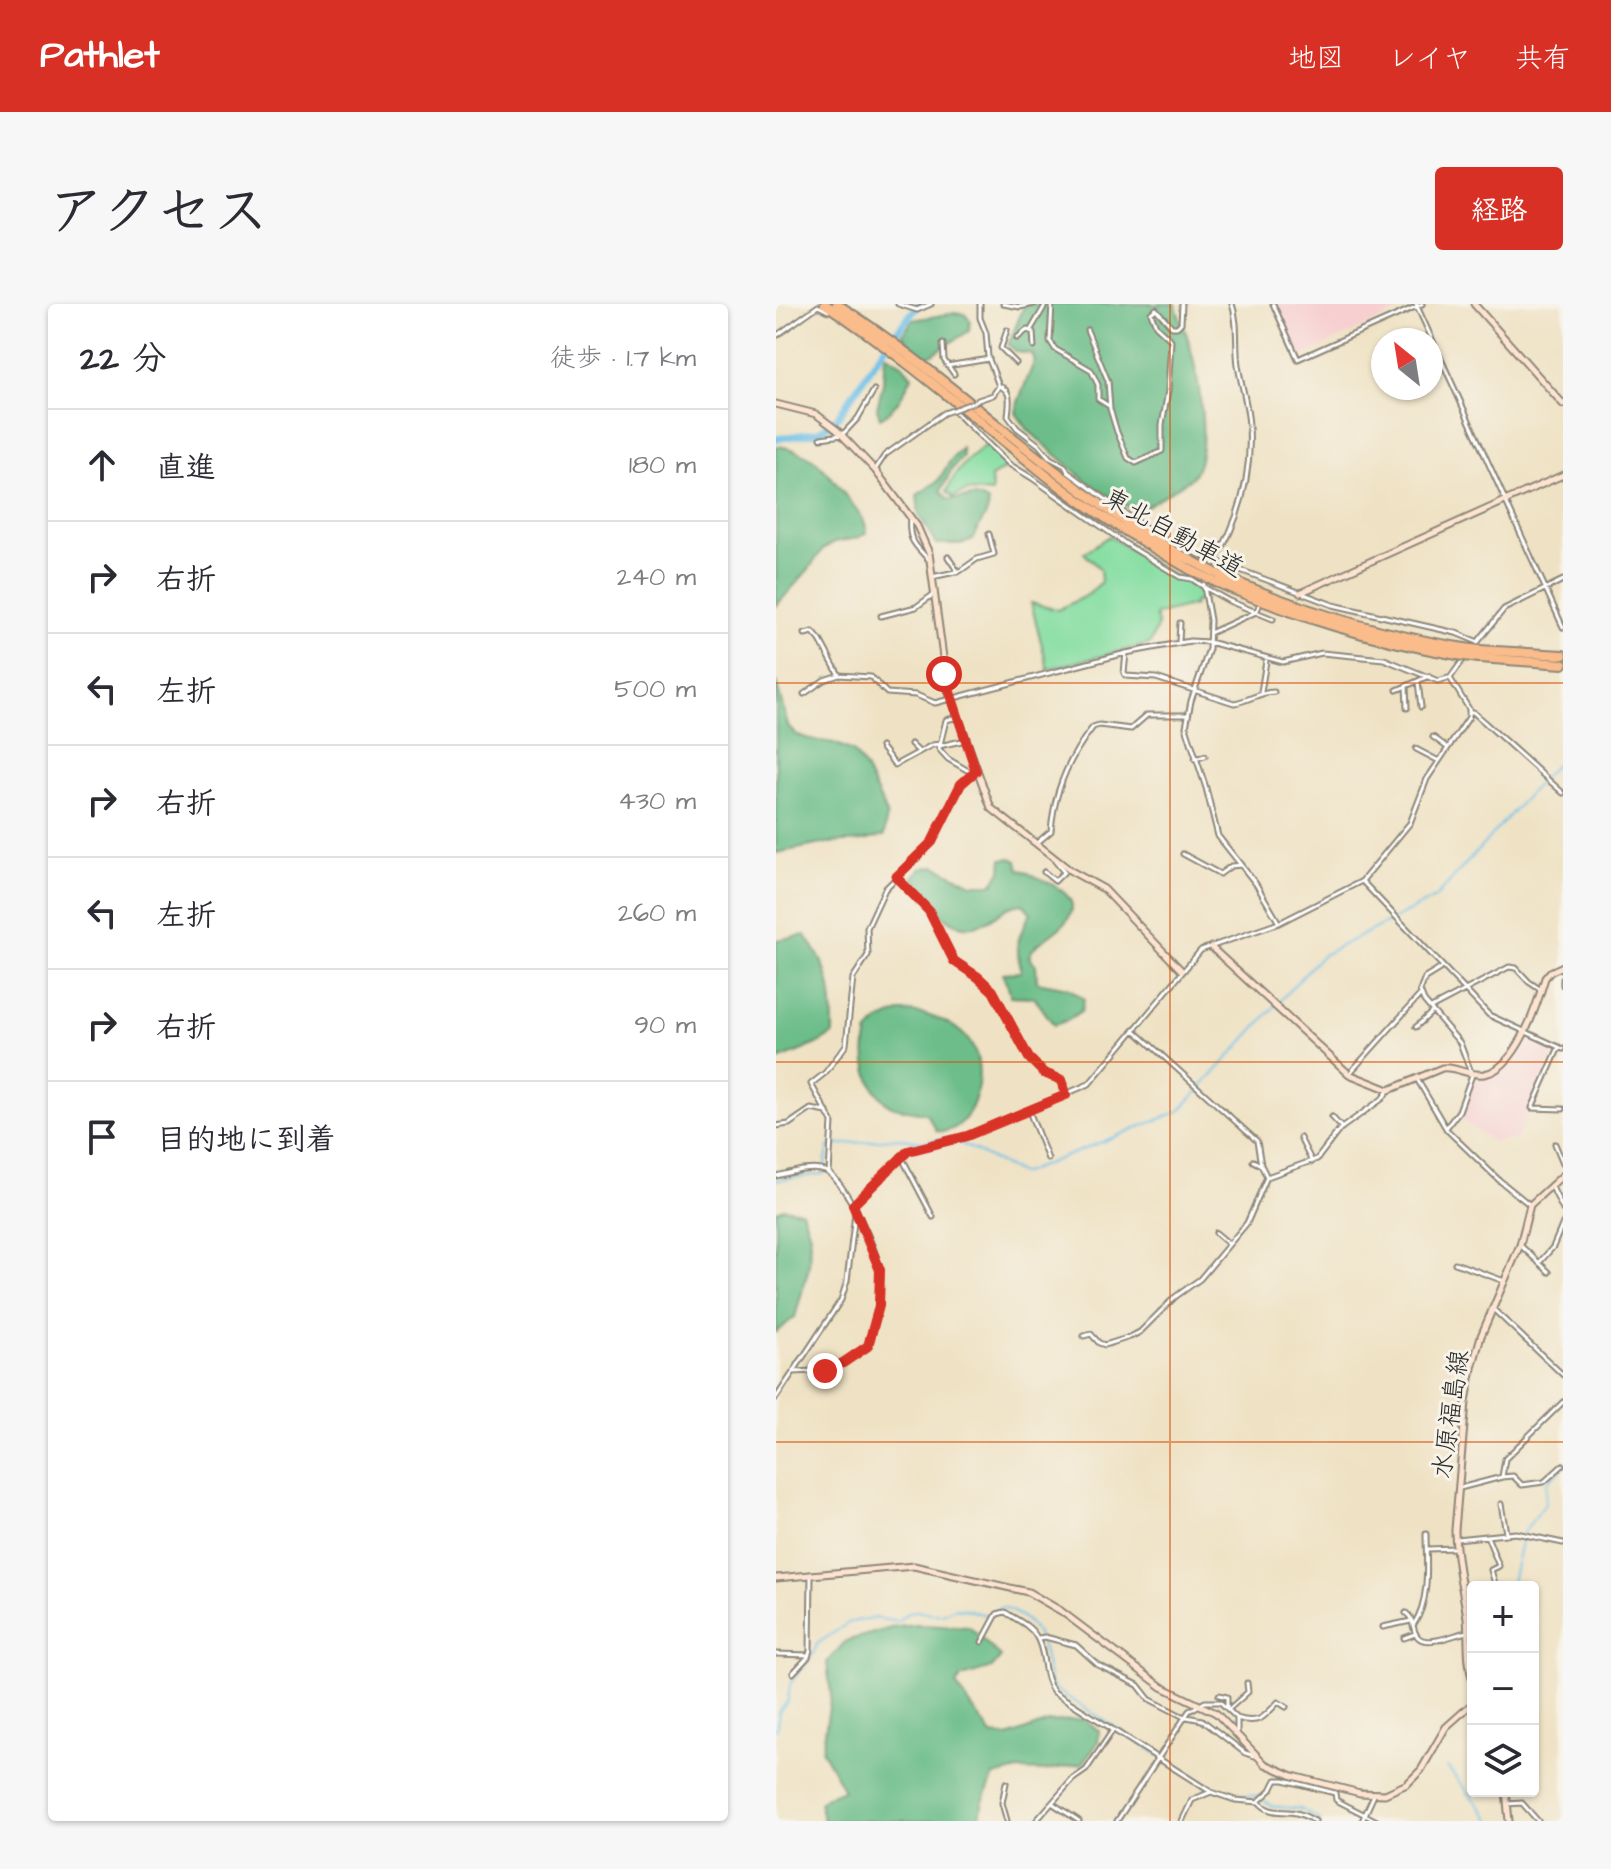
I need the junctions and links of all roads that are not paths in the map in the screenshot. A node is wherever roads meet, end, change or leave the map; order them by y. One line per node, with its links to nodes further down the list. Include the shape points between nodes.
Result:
1 (898, 304): 2 (street, via 915,309)
2 (931, 304)
3 (980, 304): 20 (street)
4 (1003, 304): 5 (street)
5 (1034, 304)
6 (1049, 304): 15 (street); 28 (street, via 1052,345 1091,370 1098,399)
7 (1182, 304): 28 (street, via 1177,327 1156,309 1150,315 1171,345 1160,454 1131,461)
8 (1232, 304): 37 (street, via 1249,424 1249,470 1238,516)
9 (1273, 304): 11 (street, via 1298,359)
10 (1474, 304): 27 (street)
11 (1418, 305): 34 (street)
12 (829, 306): 16 (street, via 818,306); 40 (highway, 東北自動車道, via 892,347 1076,498 1126,532)
13 (1007, 330): 21 (street, via 1001,348)
14 (1087, 330): 28 (street, via 1108,381)
15 (1030, 331): 17 (street); 19 (street)
16 (776, 336)
17 (1017, 338)
18 (943, 344): 22 (street)
19 (1034, 347)
20 (989, 359): 22 (street); 24 (street)
21 (1016, 363)
22 (947, 366): 23 (street)
23 (954, 374)
24 (999, 386): 29 (street, bridge, via 993,395); 40 (street, via 1010,399 1012,424 1068,472)
25 (874, 390): 30 (street)
26 (776, 404): 30 (street, via 816,414)
27 (1563, 404)
28 (1110, 406)
29 (953, 410): 32 (street, via 885,455); 45 (street, via 1009,464 1126,544 1180,577)
30 (842, 435): 31 (street); 32 (street)
31 (821, 438)
32 (875, 470): 35 (street)
33 (1563, 475): 34 (street)
34 (1505, 501): 46 (street); 47 (street)
35 (910, 516): 39 (street); 39 (street, via 911,541)
36 (989, 534): 42 (street, via 994,554)
37 (1223, 545): 40 (street); 41 (street)
38 (948, 557): 42 (street)
39 (930, 562): 43 (street)
40 (1196, 563): 41 (street); 61 (highway, 東北自動車道, bridge, via 1262,602 1332,627)
41 (1214, 564): 47 (street)
42 (958, 572): 43 (street)
43 (932, 577): 48 (street)
44 (1563, 580): 46 (street)
45 (1204, 585): 50 (street); 55 (street)
46 (1545, 588): 54 (street); 59 (street, via 1504,609)
47 (1300, 593): 59 (street, via 1356,612 1456,633)
48 (934, 594): 51 (street, via 916,607); 75 (street)
49 (1259, 606): 50 (street)
50 (1256, 612): 52 (street); 55 (street)
51 (881, 616)
52 (1273, 619)
53 (1180, 623): 57 (street)
54 (1563, 627)
55 (1210, 633): 58 (street)
56 (805, 634): 65 (street, via 813,632 820,640)
57 (1179, 641): 58 (street); 60 (street)
58 (1209, 642): 63 (street); 71 (street)
59 (1478, 648): 61 (highway, 東北自動車道, bridge); 62 (highway, 東北自動車道); 64 (highway, 東北自動車道)
60 (1126, 653): 71 (street, via 1124,675); 75 (street)
61 (1459, 654): 67 (street)
62 (1563, 655)
63 (1266, 659): 66 (street, via 1283,662 1322,653 1390,660); 72 (street)
64 (1563, 664)
65 (839, 675): 74 (street); 75 (street, via 871,677 887,693 935,703)
66 (1429, 676): 67 (street, via 1441,682); 68 (street)
67 (1450, 678): 78 (street)
68 (1418, 682): 69 (street); 76 (street)
69 (1406, 686): 70 (street); 77 (street)
70 (1397, 690)
71 (1194, 692): 72 (street, via 1234,703); 79 (street)
72 (1261, 692): 73 (street)
73 (1274, 692)
74 (804, 694)
75 (951, 698): 80 (street)
76 (1421, 707)
77 (1407, 708)
78 (1469, 712): 86 (street); 95 (street)
79 (1187, 715): 91 (street); 96 (street, via 1147,715 1131,729 1093,727 1065,773 1051,831)
80 (958, 717): 82 (street); 84 (street, via 946,720)
81 (1433, 737): 86 (street)
82 (966, 740): 84 (street); 94 (street)
83 (911, 744): 88 (street)
84 (940, 745): 88 (street); 94 (street, via 942,755)
85 (881, 747): 90 (street, via 895,765)
86 (1448, 748): 92 (street)
87 (1416, 749): 92 (street)
88 (919, 752): 90 (street)
89 (1205, 756): 91 (street)
90 (906, 759): 93 (street)
91 (1195, 759): 99 (street, via 1218,836)
92 (1439, 761): 102 (street, via 1410,823)
93 (908, 764)
94 (974, 772): 96 (street, via 991,808); 101 (street, via 961,784 932,842)
95 (1563, 793)
96 (1037, 842): 98 (street)
97 (1183, 854): 99 (street, via 1220,874)
98 (1054, 857): 100 (street, via 1064,872 1055,881); 107 (street, via 1104,889)
99 (1241, 865): 103 (street)
100 (1044, 872)
101 (896, 877): 122 (street, via 929,911 954,961 993,991 1029,1058 1044,1073 1062,1080); 125 (street, via 867,928 868,955 853,978 846,1045 811,1084)
102 (1362, 881): 103 (street); 106 (street)
103 (1279, 923): 104 (street)
104 (1211, 947): 107 (street, via 1198,952); 118 (street)
105 (1563, 966): 111 (street, via 1548,974)
106 (1443, 967): 110 (street); 112 (street, via 1425,978)
107 (1182, 971): 115 (street)
108 (1563, 979): 109 (street)
109 (1563, 985)
110 (1466, 989): 111 (street, via 1513,967); 113 (street); 116 (street, via 1489,1015)
111 (1541, 990): 116 (street)
112 (1421, 994): 113 (street); 118 (street)
113 (1432, 1010): 114 (street); 119 (street, via 1460,1043)
114 (1416, 1027)
115 (1134, 1030): 122 (street, via 1093,1080); 137 (street, via 1253,1136)
116 (1526, 1032): 117 (street); 119 (street, via 1496,1069)
117 (1561, 1048): 123 (street, via 1532,1108)
118 (1349, 1074): 121 (street)
119 (1472, 1075): 120 (street, via 1448,1067); 129 (street, via 1459,1111)
120 (1417, 1079): 121 (street); 129 (street)
121 (1389, 1090): 128 (street)
122 (1066, 1095): 124 (street)
123 (1563, 1109)
124 (1029, 1111): 132 (street); 133 (street)
125 (827, 1112): 127 (street, via 811,1109); 138 (street, via 832,1122)
126 (1332, 1117): 128 (street)
127 (776, 1126)
128 (1342, 1128): 135 (street)
129 (1446, 1128): 144 (street)
130 (1300, 1138): 135 (street)
131 (1555, 1144): 136 (street)
132 (901, 1156): 143 (street); 147 (street)
133 (1048, 1159)
134 (1253, 1161): 137 (street)
135 (1312, 1162): 141 (street)
136 (1563, 1163)
137 (1261, 1165): 141 (street)
138 (829, 1173): 140 (street, via 810,1170); 143 (street)
139 (1563, 1175): 142 (street)
140 (776, 1176)
141 (1267, 1177): 150 (street, via 1247,1223)
142 (1551, 1185): 144 (street); 145 (street)
143 (853, 1205): 146 (street)
144 (1530, 1205): 151 (street, 水原福島線)
145 (1563, 1210)
146 (856, 1211): 158 (street, via 841,1300); 158 (street, via 880,1270 879,1306 868,1346 831,1370)
147 (933, 1217)
148 (1563, 1223): 153 (street)
149 (1216, 1233): 150 (street)
150 (1229, 1244): 157 (street, via 1209,1271 1140,1332 1105,1345 1091,1334)
151 (1520, 1245): 153 (street); 155 (street, 水原福島線)
152 (1455, 1263): 155 (street)
153 (1539, 1263): 154 (street)
154 (1549, 1272)
155 (1504, 1281): 156 (street, 水原福島線)
156 (1492, 1308): 159 (street); 164 (street, 水原福島線, via 1472,1368)
157 (1084, 1336)
158 (794, 1372): 160 (street)
159 (1563, 1375)
160 (776, 1398)
161 (1563, 1402): 163 (street, via 1505,1459)
162 (1563, 1465): 163 (street, via 1541,1482 1522,1485 1513,1476)
163 (1502, 1477): 164 (street)
164 (1459, 1489): 169 (street, 水原福島線)
165 (1501, 1504): 166 (street)
166 (1506, 1533): 168 (street); 170 (street)
167 (1426, 1534): 172 (street)
168 (1487, 1536): 169 (street); 175 (street, via 1499,1566 1491,1570)
169 (1455, 1538): 171 (street, 水原福島線)
170 (1563, 1543)
171 (1455, 1548): 172 (street); 176 (street, 水原福島線)
172 (1428, 1549): 178 (street, via 1427,1581)
173 (811, 1574): 174 (street); 186 (street); 190 (street, via 914,1566 1028,1592 1162,1687)
174 (776, 1578)
175 (1494, 1581)
176 (1467, 1606)
177 (1406, 1613): 178 (street)
178 (1414, 1622): 179 (street); 181 (street)
179 (1383, 1627)
180 (1467, 1632): 181 (street, via 1432,1641)
181 (1416, 1634): 183 (street)
182 (1040, 1637): 184 (street, via 1002,1611); 194 (street, via 1076,1645 1098,1665 1138,1685 1149,1699); 196 (street, via 1052,1690)
183 (1404, 1638)
184 (982, 1642)
185 (776, 1654): 186 (street)
186 (809, 1655): 187 (street)
187 (793, 1673)
188 (1247, 1683): 192 (street, via 1248,1692)
189 (1219, 1695): 192 (street, via 1227,1697)
190 (1199, 1705): 192 (street, via 1216,1701); 194 (street); 197 (street)
191 (1286, 1707): 195 (street, via 1278,1702 1266,1716 1249,1722)
192 (1228, 1708): 195 (street)
193 (1467, 1708): 204 (street, via 1446,1727 1415,1778 1396,1791)
194 (1185, 1717): 198 (street); 199 (street, via 1202,1720)
195 (1237, 1718): 197 (street)
196 (1113, 1730): 198 (street); 207 (street, via 1086,1770)
197 (1237, 1734): 199 (street)
198 (1160, 1756): 203 (street); 213 (street)
199 (1256, 1756): 200 (street)
200 (1275, 1770): 201 (street); 204 (street)
201 (1277, 1780): 206 (street); 209 (street, via 1335,1793 1336,1800)
202 (1006, 1783): 210 (street, via 1002,1803)
203 (1211, 1792): 206 (street, via 1235,1800); 214 (street, via 1192,1800)
204 (1374, 1795): 209 (street)
205 (1506, 1797): 208 (street)
206 (1261, 1799): 215 (street, via 1276,1812)
207 (1052, 1803): 211 (street); 212 (street)
208 (1507, 1804): 218 (street); 219 (street, via 1526,1805)
209 (1366, 1815): 216 (street); 217 (street)
210 (1007, 1821)
211 (1036, 1821)
212 (1079, 1821)
213 (1117, 1821)
214 (1182, 1821)
215 (1315, 1821)
216 (1362, 1821)
217 (1377, 1821)
218 (1509, 1821)
219 (1538, 1821)

